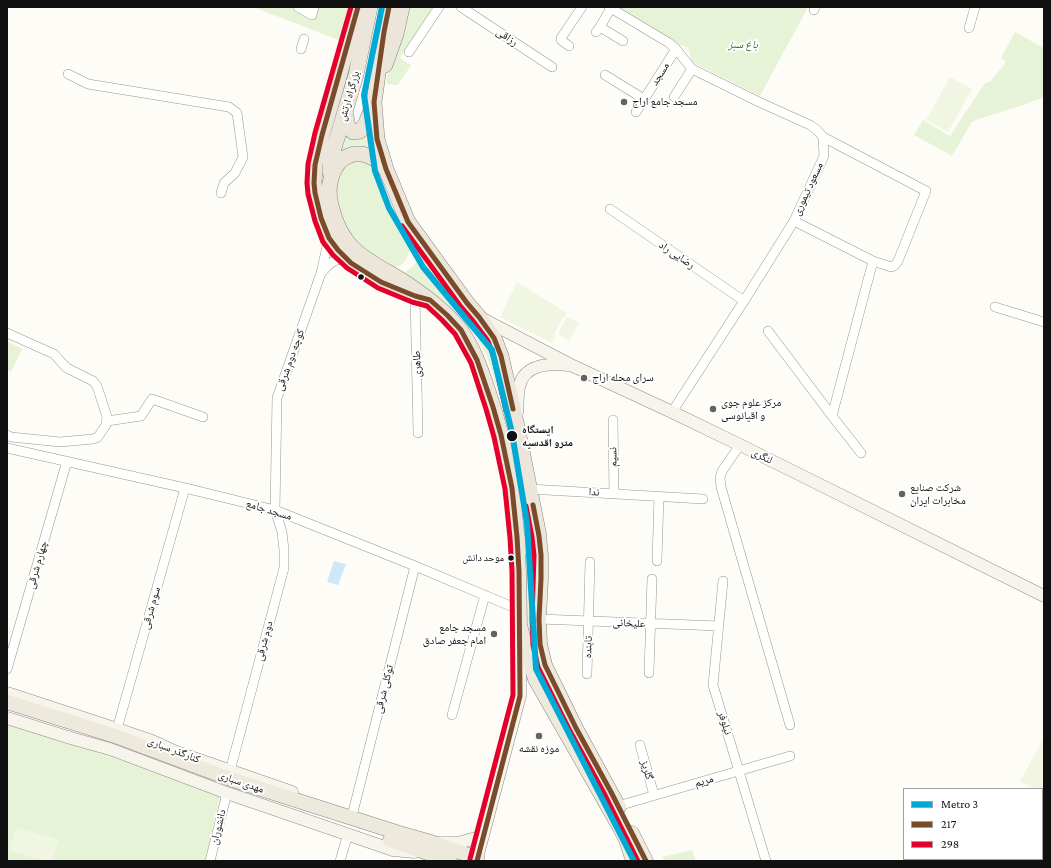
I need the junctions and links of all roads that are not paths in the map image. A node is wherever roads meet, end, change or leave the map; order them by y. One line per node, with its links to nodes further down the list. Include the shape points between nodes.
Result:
1 (298, 7): 2 (street, via 312,15)
2 (314, 7)
3 (358, 7): 34 (highway, via 315,165 315,193)
4 (370, 7): 26 (highway, بزرگراه ارتش, via 356,75)
5 (389, 7): 23 (highway, بزرگراه ارتش)
6 (402, 7): 23 (highway, via 396,34)
7 (439, 7): 18 (street)
8 (461, 7): 19 (street, رزاقی)
9 (582, 7): 15 (street, via 561,38)
10 (975, 7): 12 (street)
11 (610, 8): 14 (street, via 598,29); 17 (street)
12 (969, 28)
13 (304, 39): 16 (street)
14 (623, 41)
15 (569, 46)
16 (301, 49)
17 (676, 49): 20 (street); 25 (street, مسجد)
18 (409, 52)
19 (552, 67)
20 (692, 69): 24 (street); 28 (street, via 810,126)
21 (68, 74): 31 (street, via 88,84 229,107 237,113 243,156 235,173 224,183)
22 (604, 75): 25 (street)
23 (375, 95): 26 (highway, via 366,123 360,131 353,132 348,127); 29 (highway, بزرگراه ارتش, via 377,139)
24 (674, 97)
25 (644, 99): 27 (street, مسجد)
26 (345, 110): 30 (highway, بزرگراه ارتش, via 331,158)
27 (636, 112)
28 (823, 138): 33 (street, مسعود تیموری, via 824,156); 36 (street, via 926,191 898,261 891,267)
29 (386, 169): 30 (highway, via 369,156 354,154 341,159 336,165); 42 (highway, بزرگراه ارتش, via 408,222)
30 (329, 185): 39 (highway, via 330,203 335,220 352,248 363,258)
31 (221, 194)
32 (610, 210): 40 (street, رضایی راد)
33 (794, 221): 36 (street); 40 (street, مسعود تیموری)
34 (329, 238): 35 (highway); 37 (street, کوچه دوم شرقی)
35 (347, 259): 37 (street, via 332,262); 38 (highway, via 381,282)
36 (874, 261): 48 (street)
37 (321, 273): 64 (street, کوچه دوم شرقی, via 277,398)
38 (415, 296): 39 (highway); 53 (street, طاهری)
39 (430, 300): 66 (highway, via 447,314 460,330 483,375 501,435 512,488)
40 (744, 301): 47 (street, مسعود تیموری)
41 (995, 307): 43 (street)
42 (479, 317): 46 (main road, لنگری); 52 (highway, via 494,338 501,356)
43 (1044, 322)
44 (768, 331): 48 (street)
45 (7, 333): 51 (street, via 54,354 68,368 93,381 97,386)
46 (573, 366): 47 (main road, لنگری); 52 (main road, via 550,364 526,373 519,387)
47 (672, 412): 55 (main road, لنگری)
48 (832, 416): 57 (street)
49 (203, 417): 51 (street, via 152,399 140,417)
50 (613, 420): 61 (street, نسیم)
51 (107, 421): 54 (street, via 98,437 92,439 60,442)
52 (517, 426): 60 (highway)
53 (418, 433)
54 (7, 435)
55 (740, 444): 75 (main road, لنگری); 90 (street, via 722,471 721,487)
56 (7, 448): 58 (street, مسجد جامع)
57 (861, 453)
58 (68, 461): 59 (street, مسجد جامع); 82 (street, چهارم شرقی)
59 (185, 488): 64 (street, مسجد جامع); 91 (street, سوم شرقی)
60 (530, 489): 61 (street, ندا); 65 (highway)
61 (614, 494): 62 (street, ندا)
62 (659, 496): 63 (street, ندا); 67 (street)
63 (703, 498)
64 (275, 510): 69 (street, مسجد جامع); 94 (street, دوم شرقی, via 282,532 284,568)
65 (539, 536): 66 (highway, via 536,544 529,548 520,543); 70 (main road)
66 (517, 537): 71 (main road)
67 (657, 561)
68 (590, 562): 78 (street, تابنده)
69 (415, 566): 74 (street, مسجد جامع); 99 (street, توکلی شرقی)
70 (541, 566): 71 (main road, via 536,560 527,560); 77 (main road)
71 (519, 572): 76 (main road)
72 (652, 579): 80 (street)
73 (723, 580): 81 (street, نیلوفر)
74 (485, 595): 76 (street, مسجد جامع); 88 (street)
75 (1044, 596)
76 (520, 610): 79 (main road)
77 (539, 619): 78 (street, علیخانی); 98 (main road, via 540,644 545,665)
78 (589, 621): 80 (street, علیخانی); 84 (street, تابنده)
79 (520, 624): 101 (main road, via 520,696); 107 (main road, via 535,679 620,828)
80 (650, 624): 81 (street, علیخانی); 83 (street)
81 (719, 626): 95 (street, نیلوفر, via 713,685)
82 (7, 669)
83 (649, 673)
84 (587, 674)
85 (7, 693): 91 (main road, کنارگذر سباری)
86 (7, 702): 102 (main road, مهدی سباری, via 115,736 232,780 399,834)
87 (7, 709): 102 (main road, مهدی سباری, via 113,742 230,786)
88 (452, 715)
89 (7, 718): 96 (main road, کنارگذر سباری, via 110,749)
90 (790, 725)
91 (117, 729): 94 (main road, کنارگذر سباری)
92 (640, 745): 97 (street, گلریز)
93 (790, 756): 95 (street, مریم)
94 (230, 771): 99 (main road, کنارگذر سباری)
95 (739, 771): 97 (street, مریم); 109 (street, نیلوفر)
96 (227, 793): 100 (main road, کنارگذر سباری); 104 (street, دانشوران)
97 (654, 795): 98 (street, مریم)
98 (618, 806): 108 (main road)
99 (353, 812): 102 (main road, کنارگذر سباری, via 400,828)
100 (348, 834): 102 (main road, کنارگذر سباری, via 393,850); 105 (street)
101 (483, 836): 102 (main road); 103 (main road)
102 (429, 848): 103 (main road, مهدی سباری); 106 (main road, مهدی سباری)
103 (477, 860)
104 (210, 861)
105 (340, 861)
106 (450, 861)
107 (633, 861)
108 (646, 861)
109 (766, 861)

